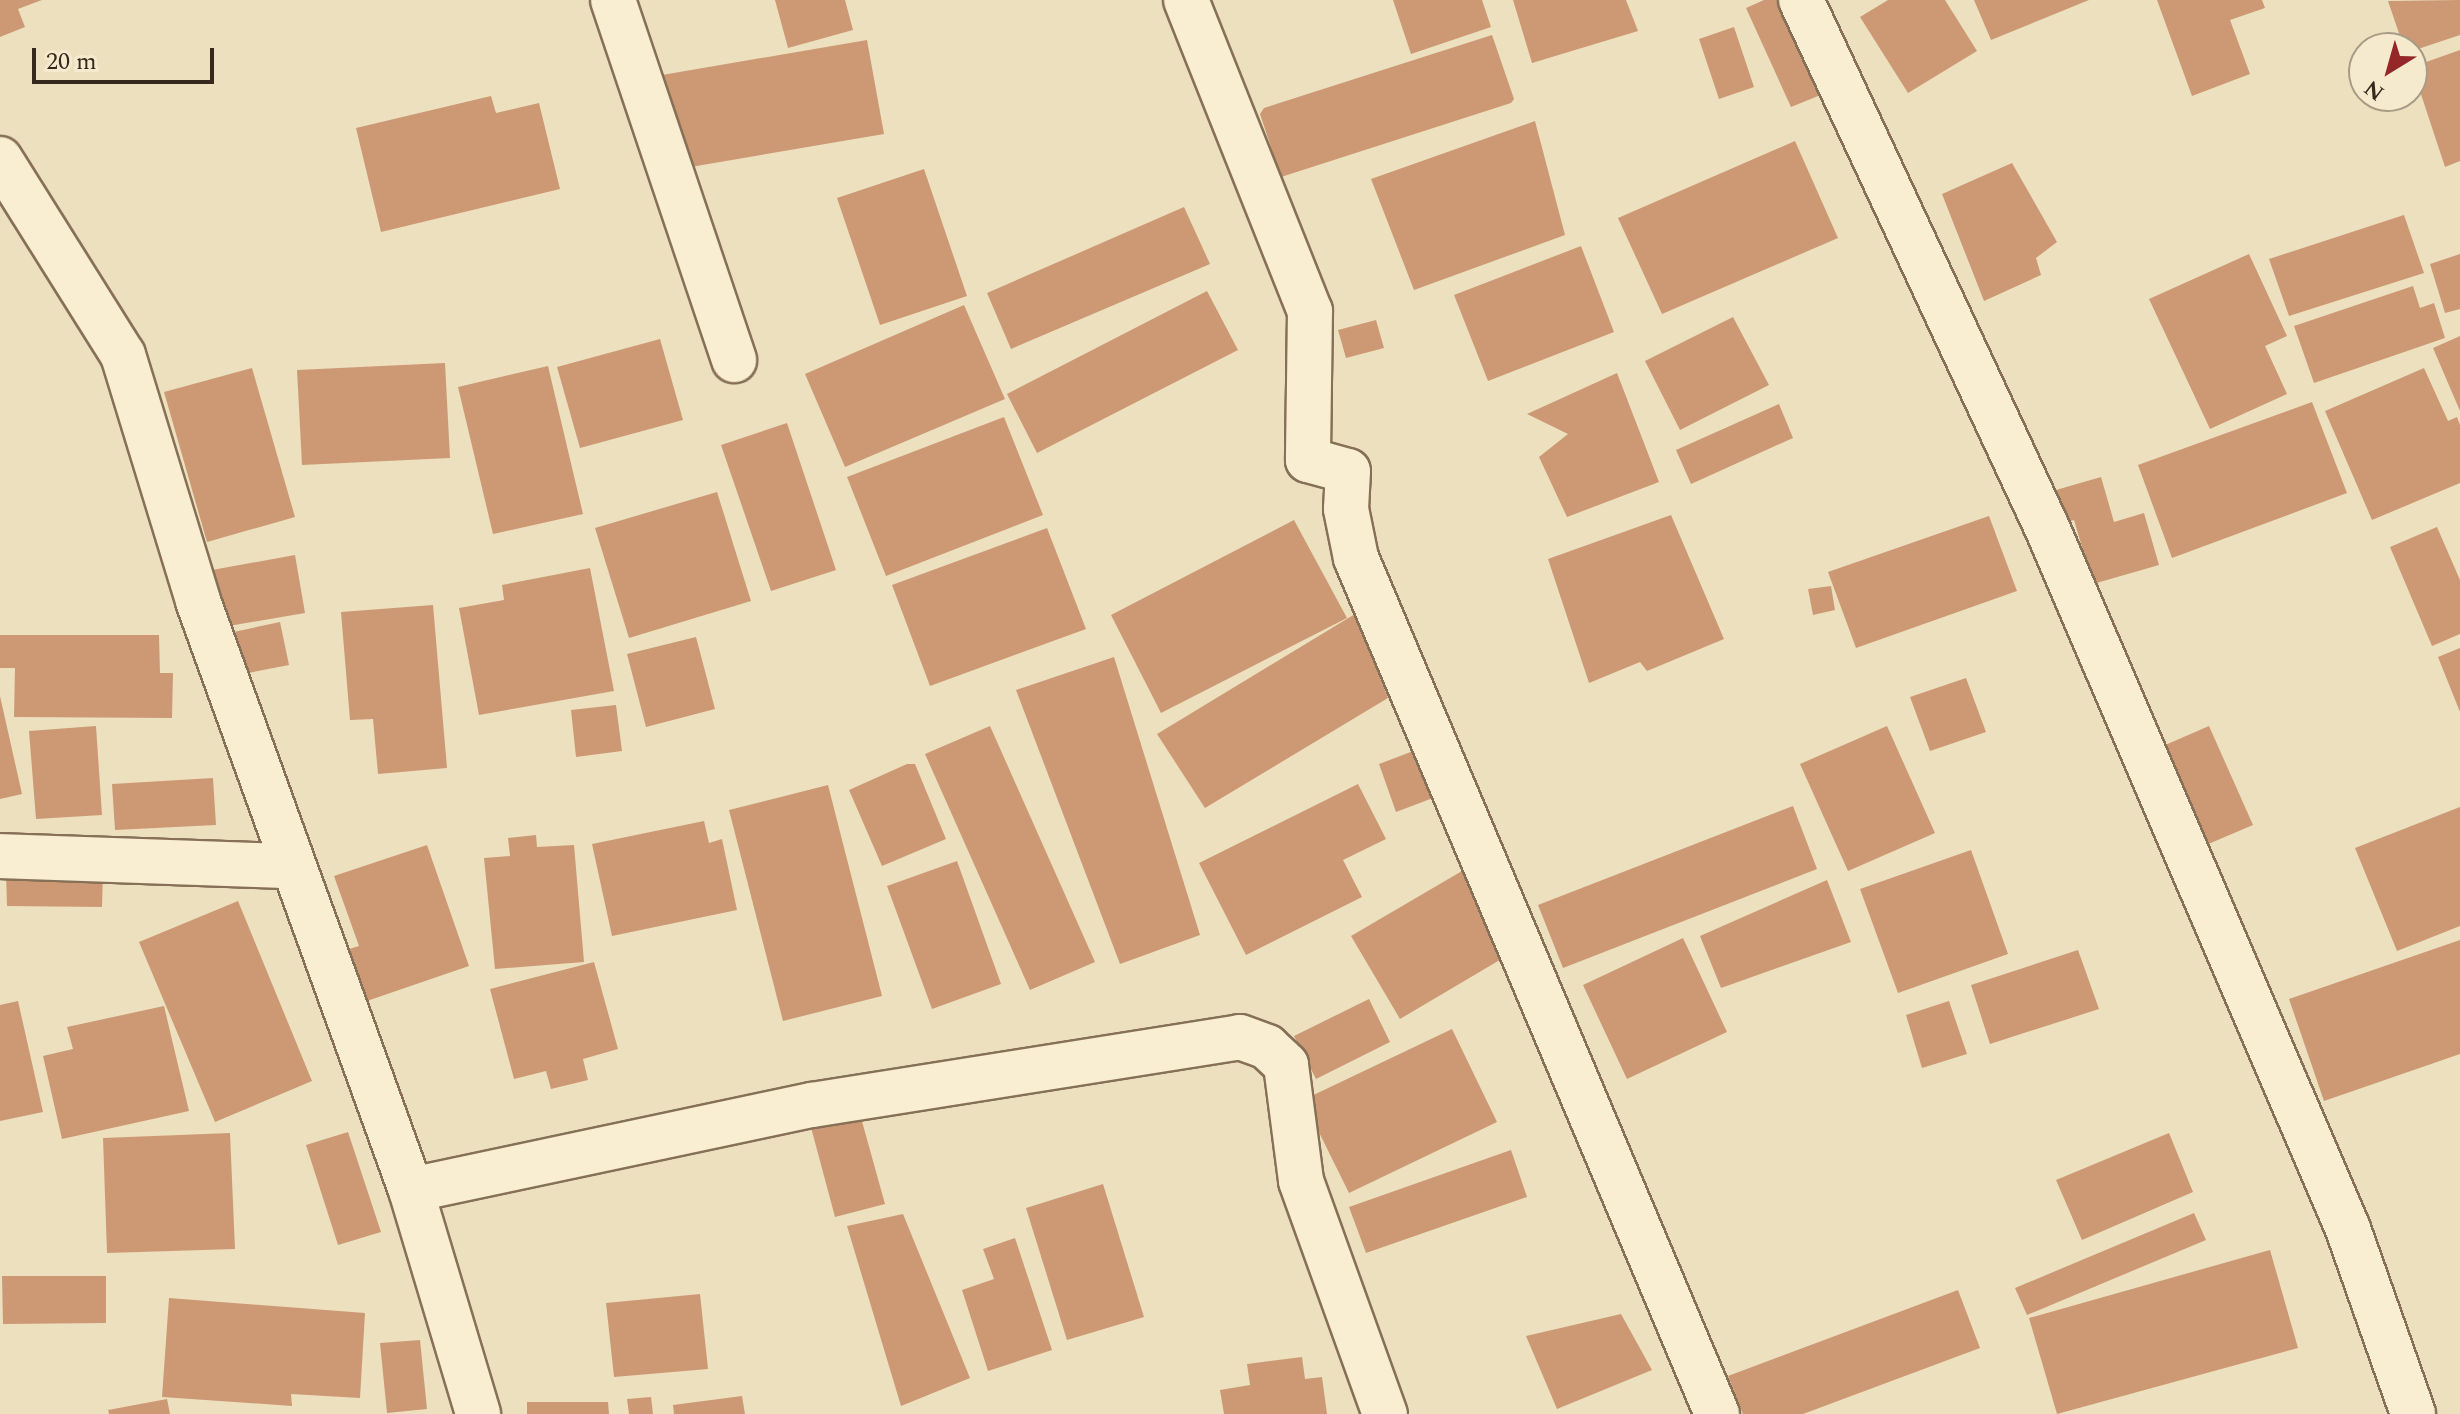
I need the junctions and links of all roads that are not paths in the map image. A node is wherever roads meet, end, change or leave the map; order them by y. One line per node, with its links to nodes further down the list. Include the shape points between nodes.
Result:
1 (613, 0): 5 (street)
2 (1186, 0): 11 (street, via 1310,311 1308,460 1348,471 1346,509 1356,558)
3 (1801, 0): 12 (street, via 2055,545 2348,1229)
4 (0, 159): 7 (street, via 123,355 198,601)
5 (734, 360)
6 (0, 856): 7 (street)
7 (291, 866): 8 (street)
8 (411, 1190): 9 (street); 10 (street, via 812,1105 1240,1037 1267,1047 1286,1065 1301,1181)
9 (478, 1414)
10 (1385, 1414)
11 (1717, 1414)
12 (2413, 1414)

